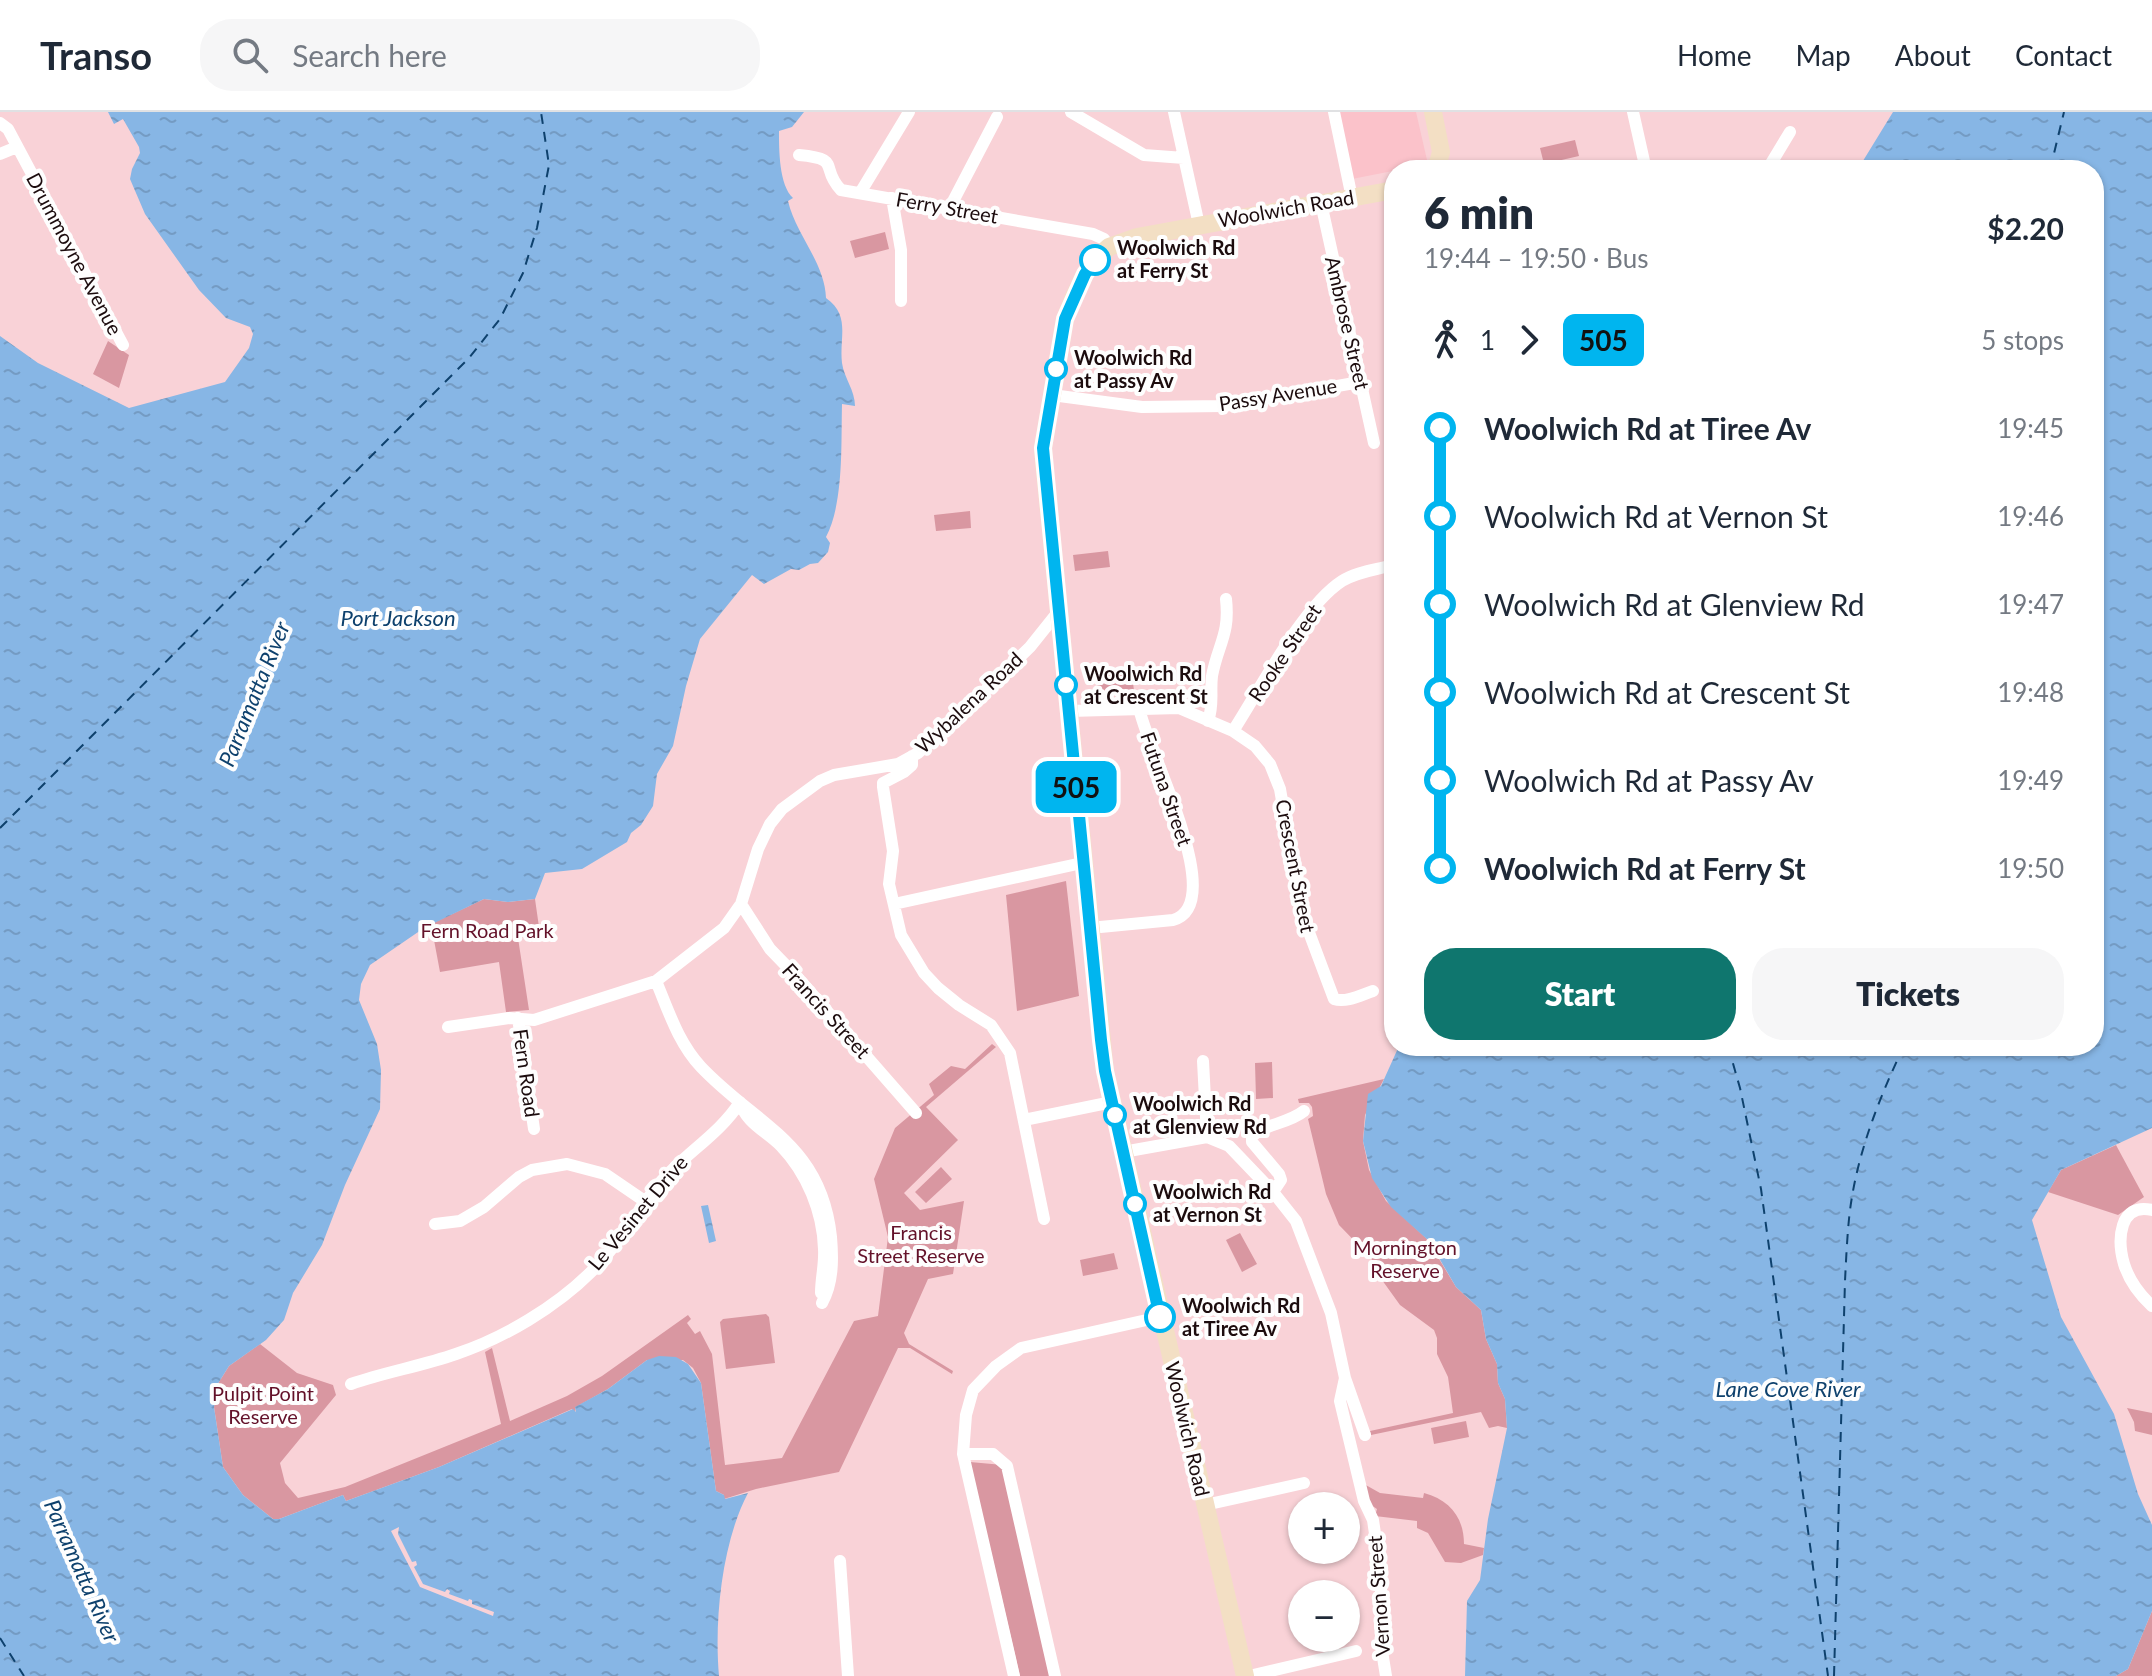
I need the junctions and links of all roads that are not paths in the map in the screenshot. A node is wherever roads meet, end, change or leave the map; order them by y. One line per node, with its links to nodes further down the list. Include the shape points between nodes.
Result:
1 (909, 112): 18 (street)
2 (1071, 112): 13 (street, via 1144,155)
3 (1174, 112): 13 (street)
4 (1334, 112): 20 (street)
5 (1433, 112): 14 (street)
6 (1633, 112): 15 (street)
7 (997, 117): 22 (street)
8 (0, 123): 10 (street, Drummoyne Avenue)
9 (1790, 132): 16 (street)
10 (17, 147): 11 (street); 26 (street, Drummoyne Avenue)
11 (0, 154)
12 (799, 155): 18 (street, Ferry Street, via 823,157 839,188)
13 (1184, 158): 23 (street)
14 (1439, 160)
15 (1644, 160)
16 (1773, 160)
17 (1384, 192): 20 (street, Woolwich Road)
18 (860, 193): 19 (street, Ferry Street)
19 (892, 198): 22 (street, Ferry Street); 25 (street, via 901,250)
20 (1352, 198): 21 (street, Woolwich Road)
21 (1321, 203): 23 (street, Woolwich Road); 27 (street, Ambrose Street)
22 (949, 209): 24 (street, Ferry Street, via 1093,234)
23 (1199, 225): 24 (street, Woolwich Road)
24 (1109, 247): 28 (street, Woolwich Road, via 1089,269 1065,319)
25 (901, 301)
26 (123, 345)
27 (1360, 382): 28 (street, Passy Avenue, via 1224,406 1142,407); 29 (street, Ambrose Street)
28 (1052, 395): 32 (street, Woolwich Road, via 1043,448)
29 (1374, 443)
30 (1384, 567): 36 (street, Rooke Street, via 1345,579 1323,598 1285,647)
31 (1226, 599): 35 (street, via 1227,630 1213,674)
32 (1058, 612): 34 (street, Woolwich Road); 37 (street, Wybalena Road, via 1030,647)
33 (1139, 707): 34 (street, Crescent Street); 35 (street, Crescent Street, via 1179,708); 41 (street, Futuna Street, via 1180,821 1192,871 1192,905 1173,920)
34 (1069, 711): 38 (street, Woolwich Road)
35 (1208, 721): 36 (street, Crescent Street)
36 (1233, 731): 43 (street, Crescent Street, via 1270,764 1280,789 1301,911 1334,999)
37 (912, 756): 39 (street, Wybalena Road, via 898,764 834,775 782,809 758,849); 40 (street, via 912,765 883,783)
38 (1082, 863): 40 (street); 41 (street, Woolwich Road)
39 (741, 904): 42 (street, Wybalena Road, via 724,928); 50 (street, Francis Street, via 770,949)
40 (894, 904): 51 (street, via 901,935 924,973 1003,1040)
41 (1090, 928): 48 (street, Woolwich Road)
42 (656, 981): 44 (street, Wybalena Road, via 534,1020); 47 (street, via 676,1034 701,1067)
43 (1373, 991)
44 (518, 1018): 45 (street, Wybalena Road); 52 (street, Fern Road)
45 (448, 1027)
46 (1203, 1061): 53 (street)
47 (740, 1102): 47 (street, via 789,1142 821,1196 833,1258 822,1303 821,1221 805,1178 782,1148 744,1116); 56 (street, Le Vesinet Drive)
48 (1112, 1102): 51 (street); 54 (street, Woolwich Road)
49 (1304, 1111): 55 (street, via 1252,1137 1279,1174)
50 (916, 1113)
51 (1024, 1120): 58 (street)
52 (534, 1129)
53 (1207, 1137): 54 (street); 55 (street, Vernon Street, via 1229,1146)
54 (1123, 1152): 61 (street, Woolwich Road)
55 (1273, 1192): 62 (street, Vernon Street, via 1296,1221 1312,1259)
56 (646, 1202): 59 (street, via 605,1174 567,1164 532,1170 460,1221); 63 (street, Le Vesinet Drive, via 593,1270 524,1320 458,1353)
57 (2149, 1209): 60 (street, via 2137,1209 2123,1220 2122,1251 2136,1288)
58 (1044, 1219)
59 (435, 1224)
60 (2152, 1306)
61 (1160, 1317): 65 (street, via 1021,1348 973,1390); 67 (street, Woolwich Road)
62 (1345, 1378): 64 (street, Vernon Street); 74 (street, Vernon Street, via 1340,1401 1373,1520 1381,1575)
63 (351, 1384)
64 (1365, 1435)
65 (963, 1454): 71 (street); 72 (street, via 993,1454 1007,1466)
66 (1304, 1483): 67 (street)
67 (1205, 1505): 73 (street, Woolwich Road)
68 (840, 1561): 70 (street)
69 (1352, 1652): 73 (street)
70 (848, 1676)
71 (1014, 1676)
72 (1055, 1676)
73 (1247, 1676)
74 (1386, 1676)

